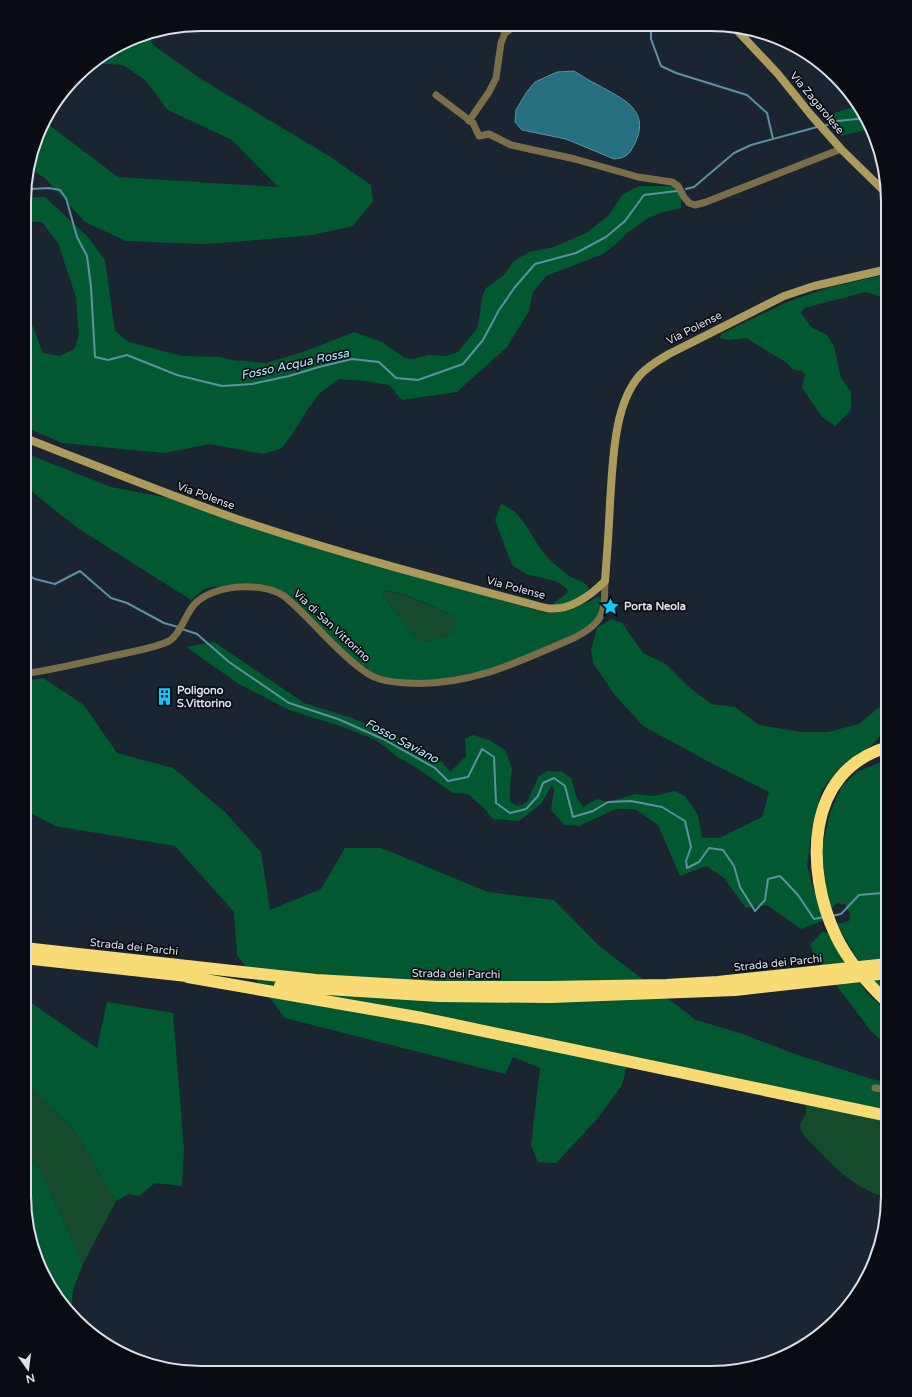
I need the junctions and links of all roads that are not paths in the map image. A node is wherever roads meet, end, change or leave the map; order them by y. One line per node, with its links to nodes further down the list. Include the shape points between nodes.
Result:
1 (508, 31): 2 (street)
2 (505, 33): 5 (street, via 496,78)
3 (740, 33): 6 (street, Via Zagarolese)
4 (436, 96): 5 (street)
5 (469, 121): 6 (street, via 473,123 479,136 489,134 511,145 575,159 638,177 672,182 678,186 689,203 695,205)
6 (841, 148): 7 (street, Via Zagarolese)
7 (881, 189)
8 (881, 271): 10 (street, Via Polense, via 814,286 784,296 669,354 640,375 626,399 616,439)
9 (31, 440): 10 (street, Via Polense, via 170,495 253,524 546,608 556,609 574,604)
10 (605, 582): 11 (street, Via di San Vittorino, via 603,613 581,634 496,671 442,683 389,682 369,675 279,593 270,589 238,587 215,592 197,602 174,638 168,642)
11 (31, 673)
12 (881, 750): 19 (highway, via 851,766 827,796 820,818 816,855 820,888 826,911 837,936 862,975)
13 (31, 949): 18 (highway, Strada dei Parchi, via 309,979)
14 (31, 959): 17 (highway, Strada dei Parchi)
15 (881, 965): 18 (highway, Strada dei Parchi, bridge, via 718,982)
16 (881, 974): 18 (highway, Strada dei Parchi, bridge, via 736,990)
17 (188, 977): 18 (highway, Strada dei Parchi, via 416,995 471,997); 22 (highway, via 422,1018)
18 (549, 992)
19 (881, 995)
20 (875, 1088): 21 (street)
21 (881, 1089)
22 (881, 1115)

